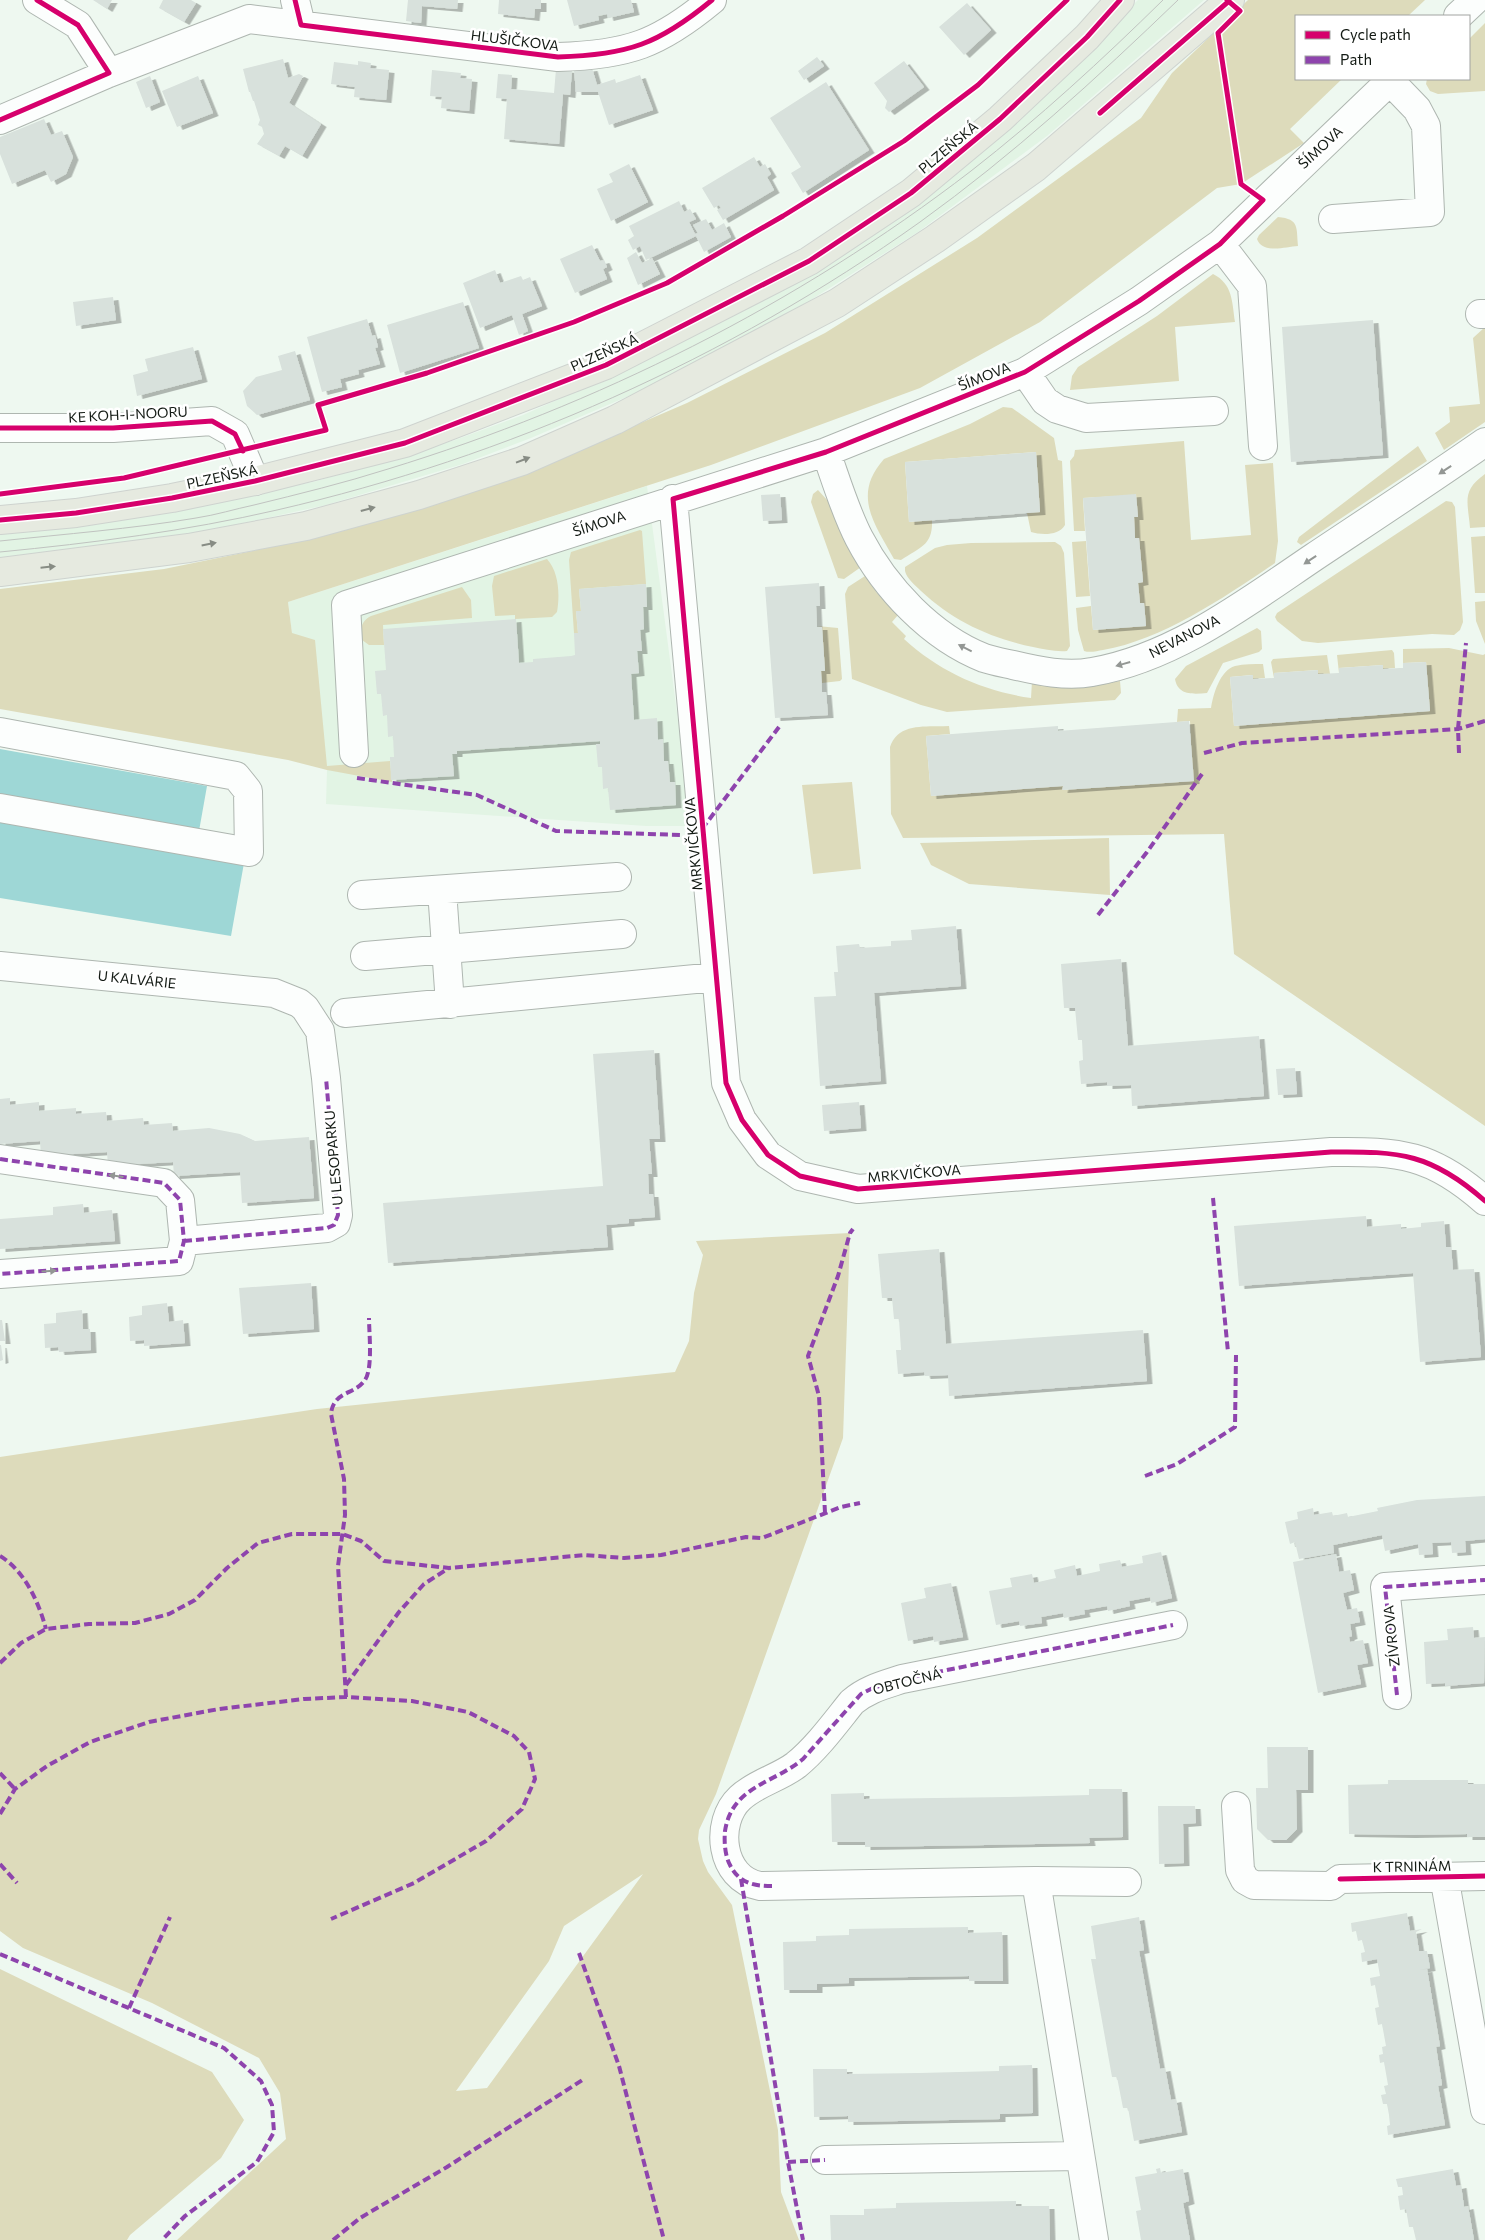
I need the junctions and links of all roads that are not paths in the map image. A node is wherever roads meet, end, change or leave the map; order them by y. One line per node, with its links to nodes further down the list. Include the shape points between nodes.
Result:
1 (38, 0): 8 (street, via 78,25)
2 (712, 0): 6 (street, HLUŠIČKOVA, via 665,35 632,48 595,56 558,57)
3 (1120, 0): 19 (main road, PLZEŇSKÁ, via 1087,37 1000,119 911,193 809,261 606,365 405,443)
4 (1230, 0): 22 (main road, one-way to 4, via 189,548 306,526 419,495 522,461 615,420 837,303 935,239 1036,167)
5 (1475, 0): 7 (street)
6 (298, 13): 8 (street, via 249,19)
7 (1459, 15)
8 (109, 73): 10 (street)
9 (1391, 80): 11 (street, via 1417,109 1426,126 1430,212); 12 (street, ŠÍMOVA)
10 (0, 120)
11 (1333, 219)
12 (1220, 244): 13 (street, ŠÍMOVA, via 1139,301); 17 (street, via 1252,286)
13 (1024, 372): 14 (street, via 1045,401 1057,409 1086,418); 18 (street, ŠÍMOVA)
14 (1214, 411)
15 (0, 428): 19 (street, KE KOH-I-NOORU, via 113,428 212,421 235,434)
16 (1485, 442): 18 (street, NEVANOVA, one-way to 18, via 1215,622 1161,651 1090,673 1056,673 985,658 950,640 910,607 881,574 859,538)
17 (1263, 446)
18 (826, 452): 20 (street, ŠÍMOVA)
19 (255, 481): 21 (main road, PLZEŇSKÁ, via 163,500)
20 (673, 500): 24 (street, ŠÍMOVA, via 346,605); 33 (street, MRKVIČKOVA)
21 (0, 520)
22 (0, 572)
23 (0, 732): 25 (street, via 236,776 248,791 249,852)
24 (354, 753)
25 (0, 808)
26 (617, 877): 27 (street)
27 (442, 890): 28 (street); 30 (street)
28 (362, 895)
29 (622, 934): 30 (street)
30 (446, 949): 31 (street); 35 (street)
31 (365, 956)
32 (0, 966): 34 (street, U KALVÁRIE)
33 (716, 977): 35 (street); 38 (street, MRKVIČKOVA, via 726,1082 742,1120 768,1155 800,1176 858,1189 1370,1151 1414,1158 1436,1166 1461,1180)
34 (274, 993): 39 (street, U LESOPARKU, via 299,1003 320,1031 337,1220 327,1228)
35 (450, 1004): 36 (street)
36 (344, 1013)
37 (0, 1159): 39 (street, one-way to 37, via 180,1200 164,1183)
38 (1485, 1201)
39 (184, 1241): 40 (street, one-way to 39, via 179,1261)
40 (0, 1274)
41 (1485, 1580): 43 (street, ZÍVROVA, via 1385,1587)
42 (1174, 1625): 47 (street, OBTOČNÁ, via 872,1688 861,1694 794,1766 740,1798 727,1822 728,1862 748,1884)
43 (1397, 1695)
44 (1236, 1806): 45 (street, K TRNINÁM, via 1240,1870 1245,1880 1254,1885 1331,1886 1340,1879)
45 (1444, 1876): 46 (street, K TRNINÁM); 49 (street)
46 (1485, 1876)
47 (1036, 1881): 48 (street, OBTOČNÁ); 50 (street)
48 (1127, 1882)
49 (1485, 2110)
50 (1080, 2156): 51 (street); 52 (street)
51 (825, 2160)
52 (1094, 2240)

